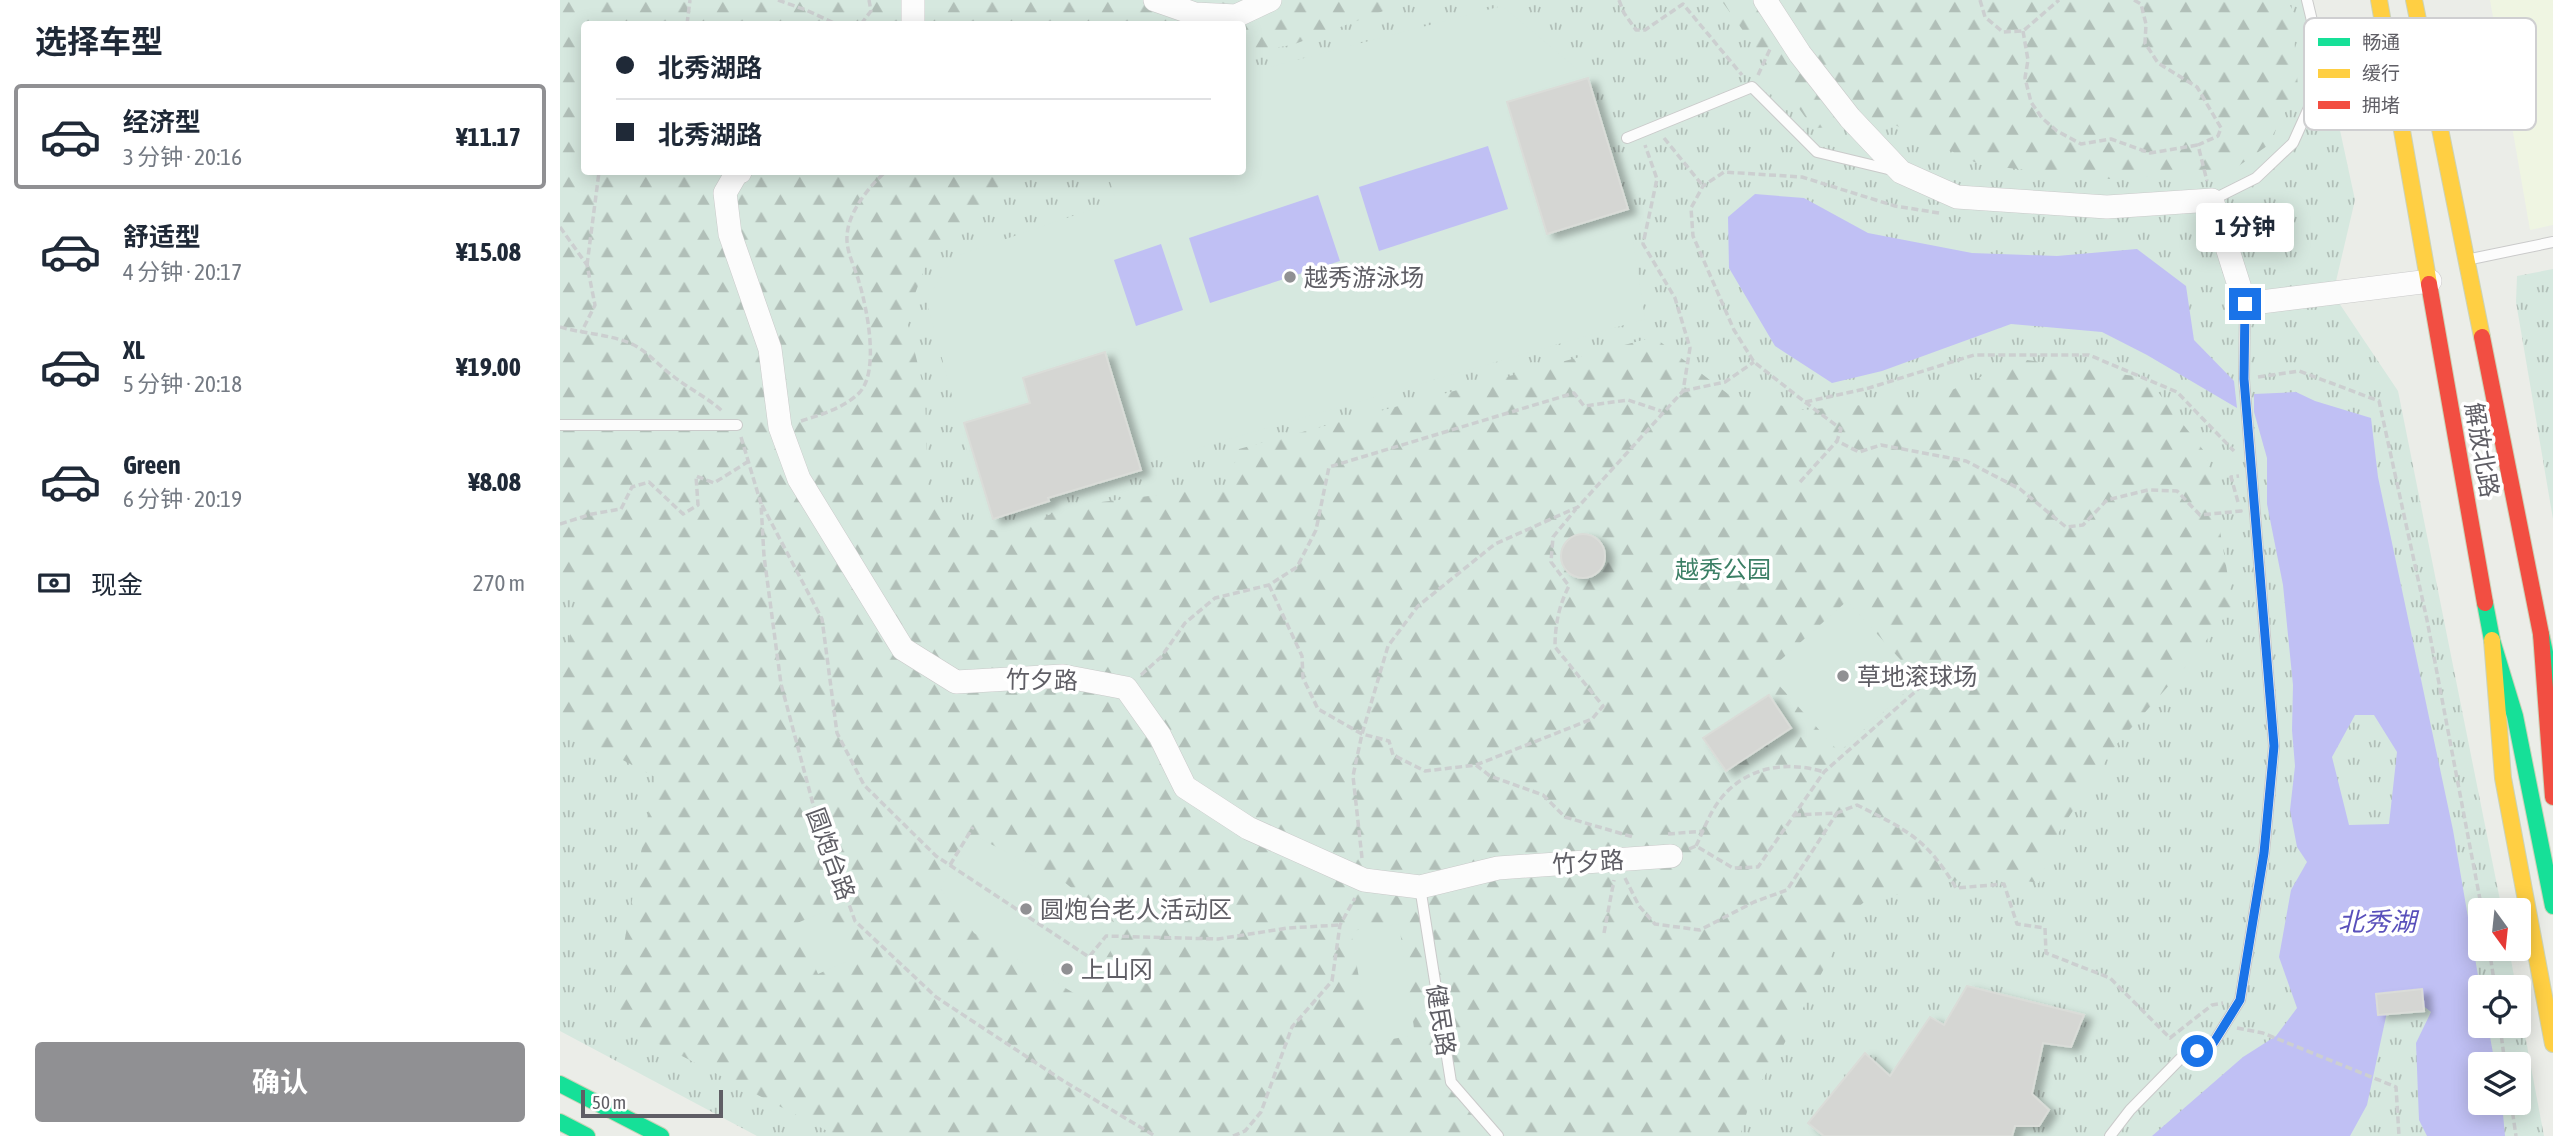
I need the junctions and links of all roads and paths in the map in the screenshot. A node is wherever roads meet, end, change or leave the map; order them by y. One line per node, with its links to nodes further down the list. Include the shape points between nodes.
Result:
1 (690, 0): 18 (path)
2 (778, 0): 19 (path)
3 (869, 0): 20 (path, via 871,11)
4 (913, 0): 21 (street)
5 (1155, 0): 6 (street, via 1195,14 1236,16)
6 (1270, 0)
7 (1619, 0): 24 (path, via 1636,30 1645,30 1683,4)
8 (1765, 0): 22 (street)
9 (1980, 0): 23 (path, via 1985,17 2003,32)
10 (2059, 0): 23 (path)
11 (2134, 0): 31 (path, via 2141,4 2145,43 2158,63 2197,87 2221,128 2218,136)
12 (2307, 0): 15 (lane)
13 (2379, 0): 16 (main road, 解放北路)
14 (2414, 0): 17 (main road, 解放北路)
15 (2312, 18)
16 (2382, 18)
17 (2418, 18)
18 (687, 21)
19 (830, 21)
20 (863, 21)
21 (913, 21)
22 (1781, 27): 24 (path); 32 (street, via 1850,118)
23 (2024, 31): 31 (path, via 2025,78 2031,102 2057,131 2081,144 2110,139 2150,153)
24 (1752, 87): 26 (lane); 32 (lane, via 1817,152)
25 (2304, 119): 37 (lane, via 2293,143 2256,178)
26 (1656, 127): 29 (lane); 36 (path)
27 (2403, 130): 43 (main road, 解放北路)
28 (2439, 130): 41 (main road, 解放北路)
29 (1641, 133): 30 (lane); 49 (path, via 1657,179 1643,244 1675,298 1690,348)
30 (1627, 138)
31 (2198, 145): 37 (path)
32 (1901, 173): 37 (street, via 1957,197 2107,207)
33 (599, 175): 42 (path)
34 (735, 175): 54 (street, 竹夕路, via 725,193 730,234 770,349)
35 (883, 175): 54 (path, via 856,208 846,234 868,316 866,382 844,404)
36 (1703, 186): 38 (path, via 1724,172 1802,177 1895,206); 47 (path, via 1691,208 1693,236 1734,330)
37 (2212, 200): 44 (street)
38 (1948, 214)
39 (560, 227): 42 (path)
40 (2553, 242): 41 (lane)
41 (2465, 261): 63 (main road, 解放北路)
42 (587, 265): 46 (path, via 595,305)
43 (2430, 281): 44 (street); 64 (main road, 解放北路)
44 (2245, 304): 48 (lane)
45 (560, 327): 46 (path)
46 (581, 333): 53 (path, via 609,336 636,346)
47 (1754, 362): 49 (path, via 1725,382); 50 (path)
48 (2244, 379): 57 (lane); 84 (path, via 2299,371 2379,401 2427,620)
49 (1683, 391): 51 (path)
50 (1804, 402): 55 (path, via 1841,429); 57 (path, via 1869,388 1974,355 2090,355 2176,392)
51 (1663, 411): 60 (path); 62 (path, via 1628,400 1584,406 1574,393 1329,467 1316,530 1297,567)
52 (560, 425): 53 (lane)
53 (737, 425): 56 (path, 圆炮台路)
54 (780, 427): 66 (street, 竹夕路, via 799,479 903,649 956,681 1063,676)
55 (1837, 441): 57 (path, via 1859,452 1881,445 1966,461 2020,489 2066,527 2083,525 2107,500 2148,490 2178,491 2200,515 2241,511 2231,477); 58 (path)
56 (749, 461): 59 (path, 圆炮台路); 61 (path, via 715,483 696,476 698,505 683,514 649,482 632,487 621,509)
57 (2251, 471): 88 (lane, via 2274,746 2264,853)
58 (1800, 482)
59 (761, 503): 81 (path, via 822,619 837,733 864,785); 96 (path, 圆炮台路, via 781,684 813,804 855,921 936,997)
60 (1578, 507): 68 (path, via 1495,544 1418,606 1388,646); 69 (path, via 1553,537 1551,562 1569,586 1561,601 1555,647 1603,706 1592,719)
61 (560, 524)
62 (1269, 585): 66 (path, via 1215,598 1185,623 1161,657); 68 (path, via 1302,656 1303,678 1318,709)
63 (2541, 634): 67 (main road); 71 (main road, 解放北路)
64 (2492, 640): 85 (main road, 解放北路, via 2515,716); 90 (main road, via 2504,778)
65 (1933, 676): 70 (path)
66 (1126, 688): 82 (street, 竹夕路, via 1160,736 1185,787 1248,828)
67 (2553, 690)
68 (1362, 734): 69 (path, via 1389,741 1393,755 1424,771); 82 (path, via 1353,776)
69 (1476, 765): 77 (path, via 1490,776 1543,795 1565,817)
70 (1824, 772): 73 (path); 75 (path, via 1806,766 1778,766 1746,776 1719,801)
71 (2553, 797)
72 (1837, 813): 73 (path); 80 (path, via 1787,890 1700,930 1655,924 1639,906); 88 (path, via 1857,805 1922,841 1956,888 2004,884 2017,924 2045,928 2046,953 2110,978 2171,1038 2212,1005)
73 (1794, 815): 78 (path, via 1758,867 1733,868)
74 (973, 827): 81 (path)
75 (1704, 831): 76 (path); 78 (path)
76 (1661, 834)
77 (1635, 837)
78 (1696, 846): 79 (path)
79 (1671, 856): 80 (street, 竹夕路)
80 (1616, 860): 83 (street, 竹夕路, via 1498,868); 87 (path)
81 (950, 865): 86 (path, via 1088,957 1106,936 1218,939)
82 (1364, 880): 83 (street, 竹夕路); 86 (path)
83 (1420, 887): 98 (lane, 健民路, via 1451,1082)
84 (2480, 898)
85 (2553, 906)
86 (1340, 925): 97 (path, via 1332,981 1292,1027 1261,1112 1245,1131)
87 (1604, 933)
88 (2240, 1000): 89 (lane)
89 (2225, 1025): 99 (lane, via 2214,1042 2180,1059); 100 (path, via 2263,1033 2396,1087)
90 (2553, 1044)
91 (560, 1084): 95 (main road)
92 (2513, 1115): 101 (path)
93 (560, 1122): 94 (main road)
94 (587, 1136)
95 (661, 1136)
96 (1155, 1136)
97 (1233, 1136)
98 (1498, 1136)
99 (2110, 1136)
100 (2399, 1136)
101 (2516, 1136)

